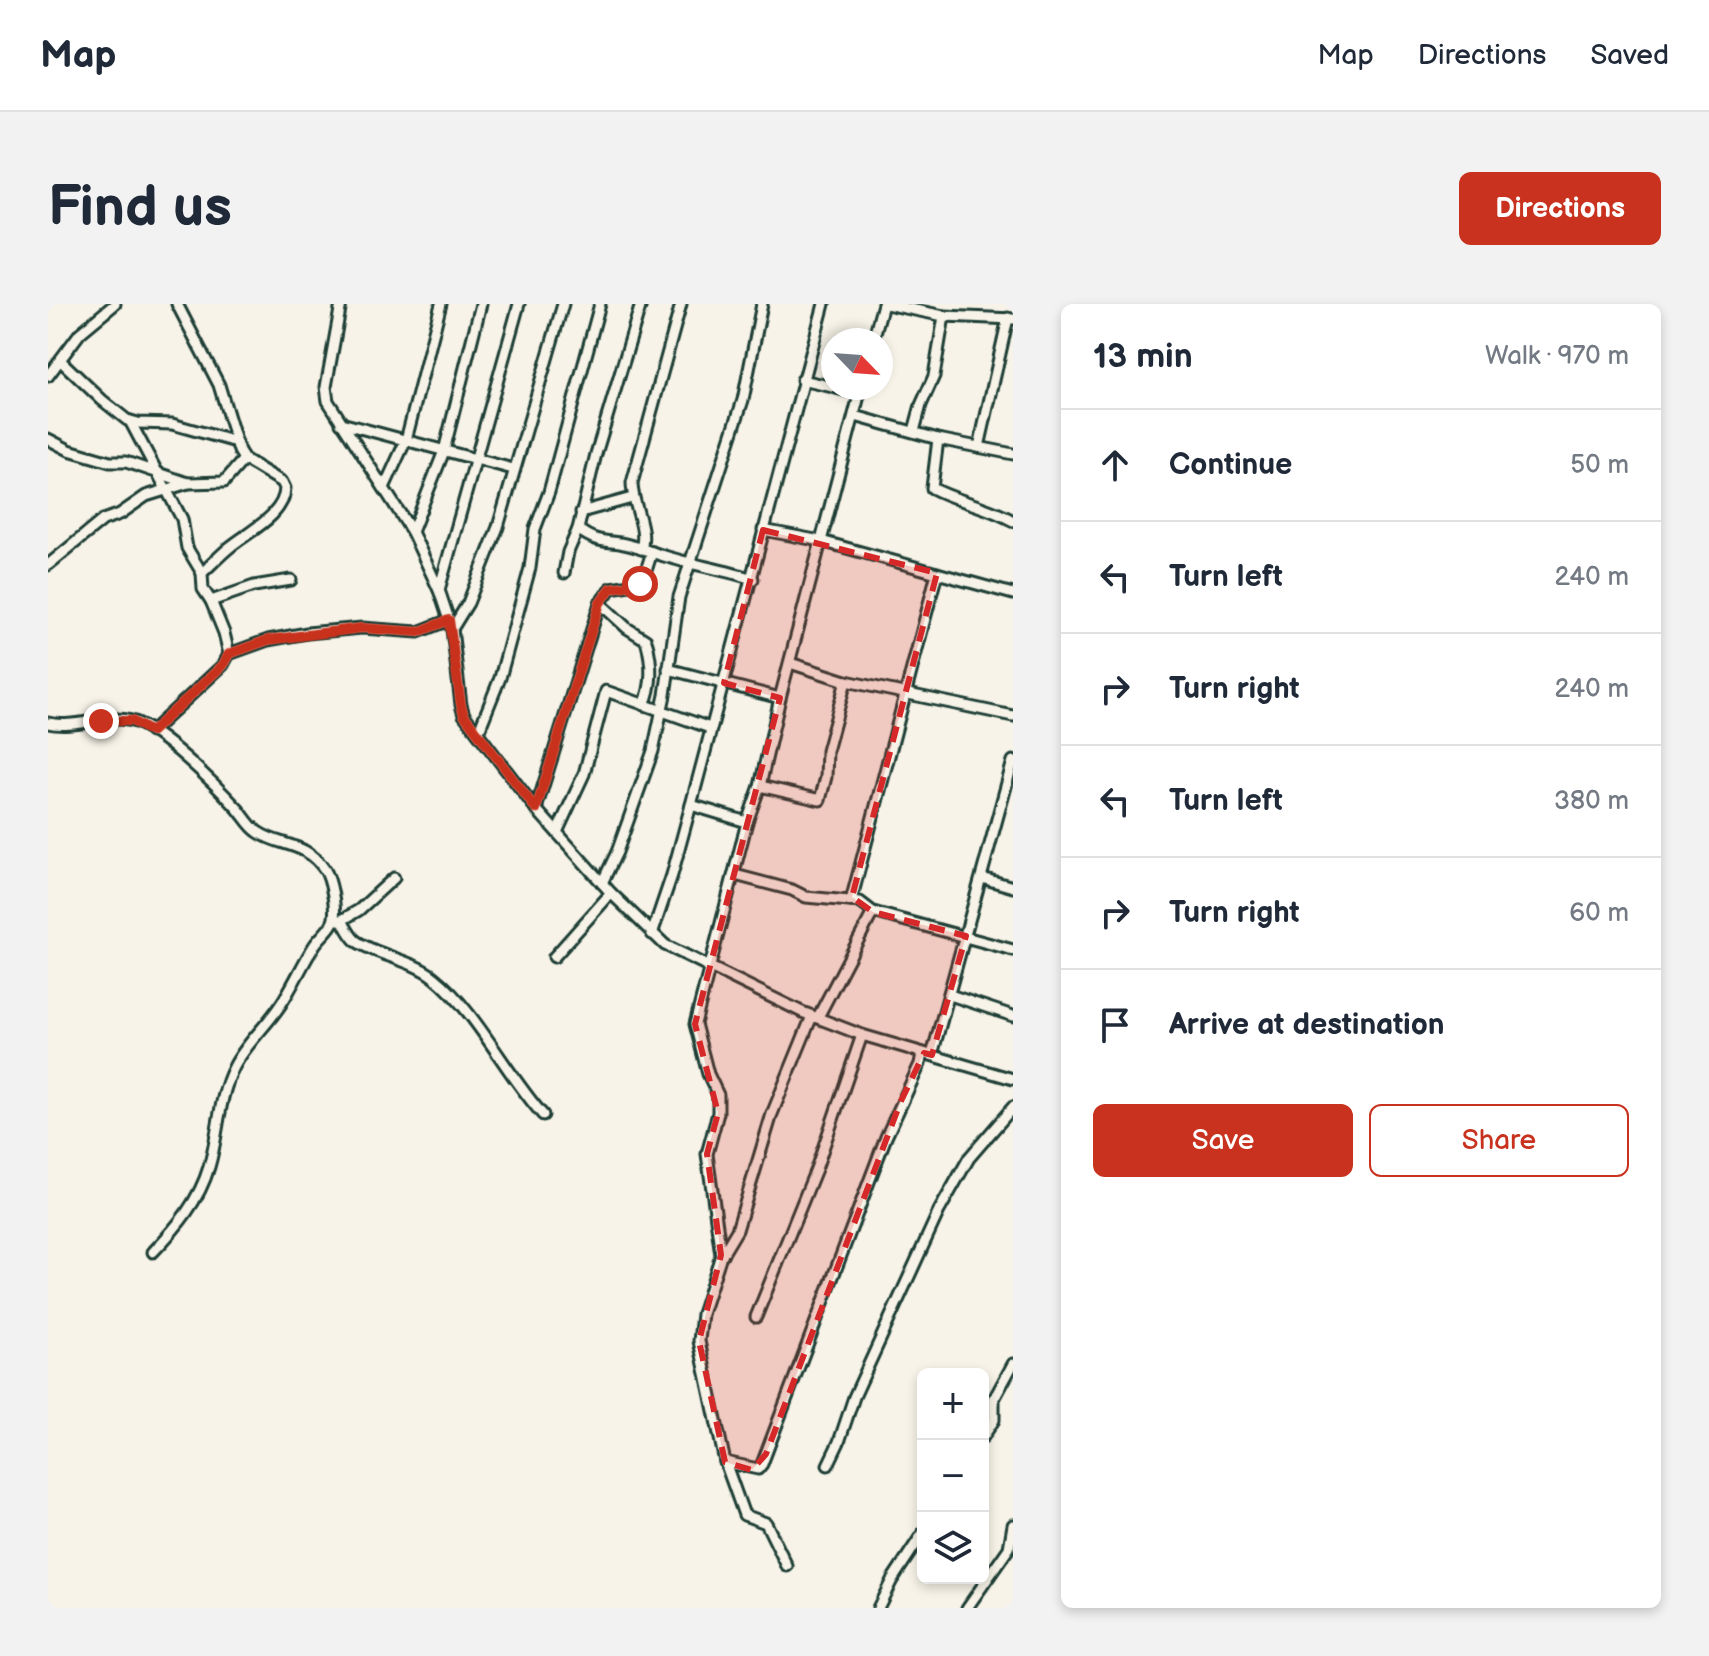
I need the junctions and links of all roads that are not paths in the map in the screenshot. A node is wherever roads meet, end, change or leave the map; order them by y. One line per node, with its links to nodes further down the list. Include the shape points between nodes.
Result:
1 (115, 304): 20 (street, via 80,333)
2 (177, 304): 32 (street, via 219,385)
3 (341, 304): 27 (street, via 326,387)
4 (441, 304): 31 (street)
5 (481, 304): 34 (street)
6 (519, 304): 36 (street)
7 (563, 304): 38 (street)
8 (600, 304): 77 (street, via 535,529 530,568 500,678)
9 (641, 304): 44 (street)
10 (681, 304): 43 (street, via 636,465)
11 (762, 304): 52 (street, via 743,400)
12 (824, 304): 22 (street)
13 (884, 304): 15 (street); 19 (street)
14 (977, 304): 17 (street)
15 (916, 308): 16 (street)
16 (944, 316): 17 (street); 28 (street, via 934,376)
17 (975, 318): 18 (street)
18 (1010, 318): 33 (street)
19 (877, 328)
20 (61, 361): 21 (street); 26 (street)
21 (48, 376)
22 (802, 380): 23 (street); 47 (street)
23 (821, 385)
24 (858, 400): 25 (street)
25 (855, 416): 28 (street); 49 (street)
26 (130, 421): 32 (street, via 172,424); 39 (street)
27 (341, 423): 31 (street); 42 (street)
28 (914, 431): 30 (street)
29 (48, 439): 39 (street, via 69,450)
30 (938, 439): 33 (street); 45 (street, via 932,488)
31 (406, 440): 34 (street); 42 (street)
32 (236, 442): 37 (street)
33 (979, 447): 35 (street)
34 (444, 451): 36 (street); 48 (street)
35 (1013, 454)
36 (478, 458): 38 (street); 59 (street)
37 (244, 459): 40 (street, via 224,482); 54 (street, via 282,482 286,493 258,528)
38 (513, 469): 63 (street, via 481,575)
39 (159, 473): 40 (street); 41 (street)
40 (188, 483): 41 (street)
41 (167, 488): 53 (street, via 103,520); 54 (street, via 182,519 187,548)
42 (384, 488): 48 (street)
43 (632, 498): 44 (street); 50 (street, via 642,529)
44 (581, 512): 46 (street)
45 (1013, 521)
46 (578, 529): 50 (street, via 603,543); 55 (street)
47 (763, 530): 49 (street); 57 (street)
48 (412, 532): 59 (street)
49 (821, 541): 56 (street); 65 (street)
50 (641, 549): 51 (street)
51 (652, 552): 52 (street); 62 (street, via 642,583 611,588)
52 (690, 563): 57 (street); 66 (street)
53 (48, 565)
54 (202, 573): 61 (street)
55 (564, 573)
56 (937, 573): 60 (street); 69 (street)
57 (753, 579): 68 (street)
58 (291, 580): 61 (street)
59 (439, 590): 63 (street)
60 (1013, 594)
61 (211, 601): 64 (street)
62 (600, 603): 71 (street, via 646,640 651,675); 82 (street)
63 (450, 624): 64 (street, via 418,632 362,628 307,633); 77 (street, via 461,705)
64 (229, 654): 76 (street)
65 (790, 663): 67 (street); 70 (street)
66 (668, 669): 68 (street); 72 (street)
67 (846, 681): 69 (street); 80 (street, via 820,800)
68 (724, 683): 70 (street); 75 (street)
69 (905, 693): 73 (street); 91 (street)
70 (780, 698): 80 (street)
71 (644, 705): 72 (street); 84 (street, via 606,691 584,774)
72 (662, 712): 75 (street); 88 (street, via 642,785)
73 (1013, 716)
74 (48, 723): 76 (street, via 121,719)
75 (710, 728): 81 (street)
76 (151, 732): 93 (street, via 168,742 258,832 298,847 317,862 328,878)
77 (478, 733): 82 (street)
78 (1013, 761): 79 (street)
79 (1011, 773): 87 (street)
80 (760, 786): 83 (street)
81 (691, 805): 83 (street); 94 (street)
82 (536, 809): 84 (street)
83 (747, 822): 85 (street)
84 (558, 830): 88 (street)
85 (735, 875): 91 (street, via 806,897); 98 (street)
86 (394, 878): 93 (street, via 359,910)
87 (982, 878): 89 (street); 95 (street)
88 (602, 883): 90 (street)
89 (1013, 887)
90 (611, 893): 94 (street); 97 (street)
91 (851, 901): 92 (street)
92 (873, 912): 95 (street); 100 (street)
93 (338, 920): 106 (street, via 356,941 437,979); 107 (street, via 242,1052 229,1078 209,1168 184,1218)
94 (652, 934): 98 (street)
95 (966, 936): 96 (street); 99 (street)
96 (1013, 950)
97 (554, 957)
98 (710, 966): 100 (street); 108 (street, via 695,1024 718,1095 707,1154)
99 (950, 995): 101 (street); 103 (street)
100 (815, 1016): 102 (street); 108 (street, via 772,1114 737,1230)
101 (1013, 1016)
102 (862, 1035): 103 (street); 109 (street, via 816,1169)
103 (927, 1054): 104 (street); 112 (street, via 886,1137 762,1464 752,1470)
104 (1013, 1079)
105 (1013, 1107): 113 (street, via 969,1158 939,1211)
106 (543, 1115)
107 (153, 1252)
108 (721, 1255): 112 (street, via 699,1341)
109 (756, 1317)
110 (1013, 1364): 111 (street, via 994,1399)
111 (989, 1428)
112 (725, 1462): 116 (street, via 744,1515 766,1523)
113 (828, 1465)
114 (1013, 1525): 118 (street, via 1009,1548)
115 (917, 1542): 117 (street)
116 (787, 1566)
117 (878, 1608)
118 (967, 1608)

